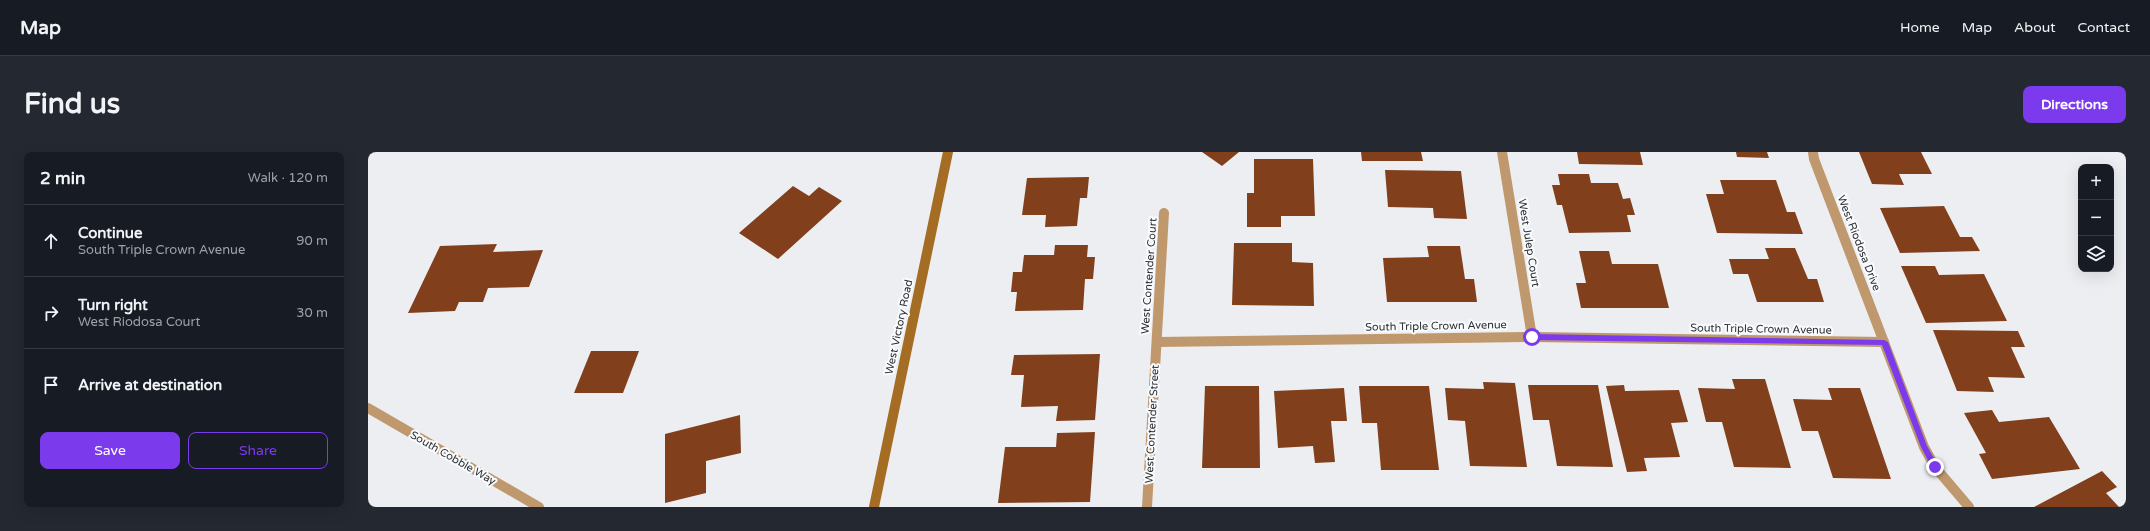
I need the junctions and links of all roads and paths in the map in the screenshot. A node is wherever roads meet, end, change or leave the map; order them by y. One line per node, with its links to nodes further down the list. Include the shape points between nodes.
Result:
1 (948, 152): 10 (main road, West Victory Road)
2 (1502, 152): 5 (street, West Julep Court)
3 (1813, 152): 7 (street, West Riodosa Drive)
4 (1164, 213): 6 (street, West Contender Court)
5 (1532, 337): 6 (street, South Triple Crown Avenue); 7 (street, South Triple Crown Avenue)
6 (1157, 342): 11 (street, West Contender Street)
7 (1884, 342): 12 (street, West Riodosa Drive, via 1924,447 1935,467)
8 (368, 408): 9 (street, South Cobble Way)
9 (539, 507)
10 (874, 507)
11 (1146, 507)
12 (1969, 507)

